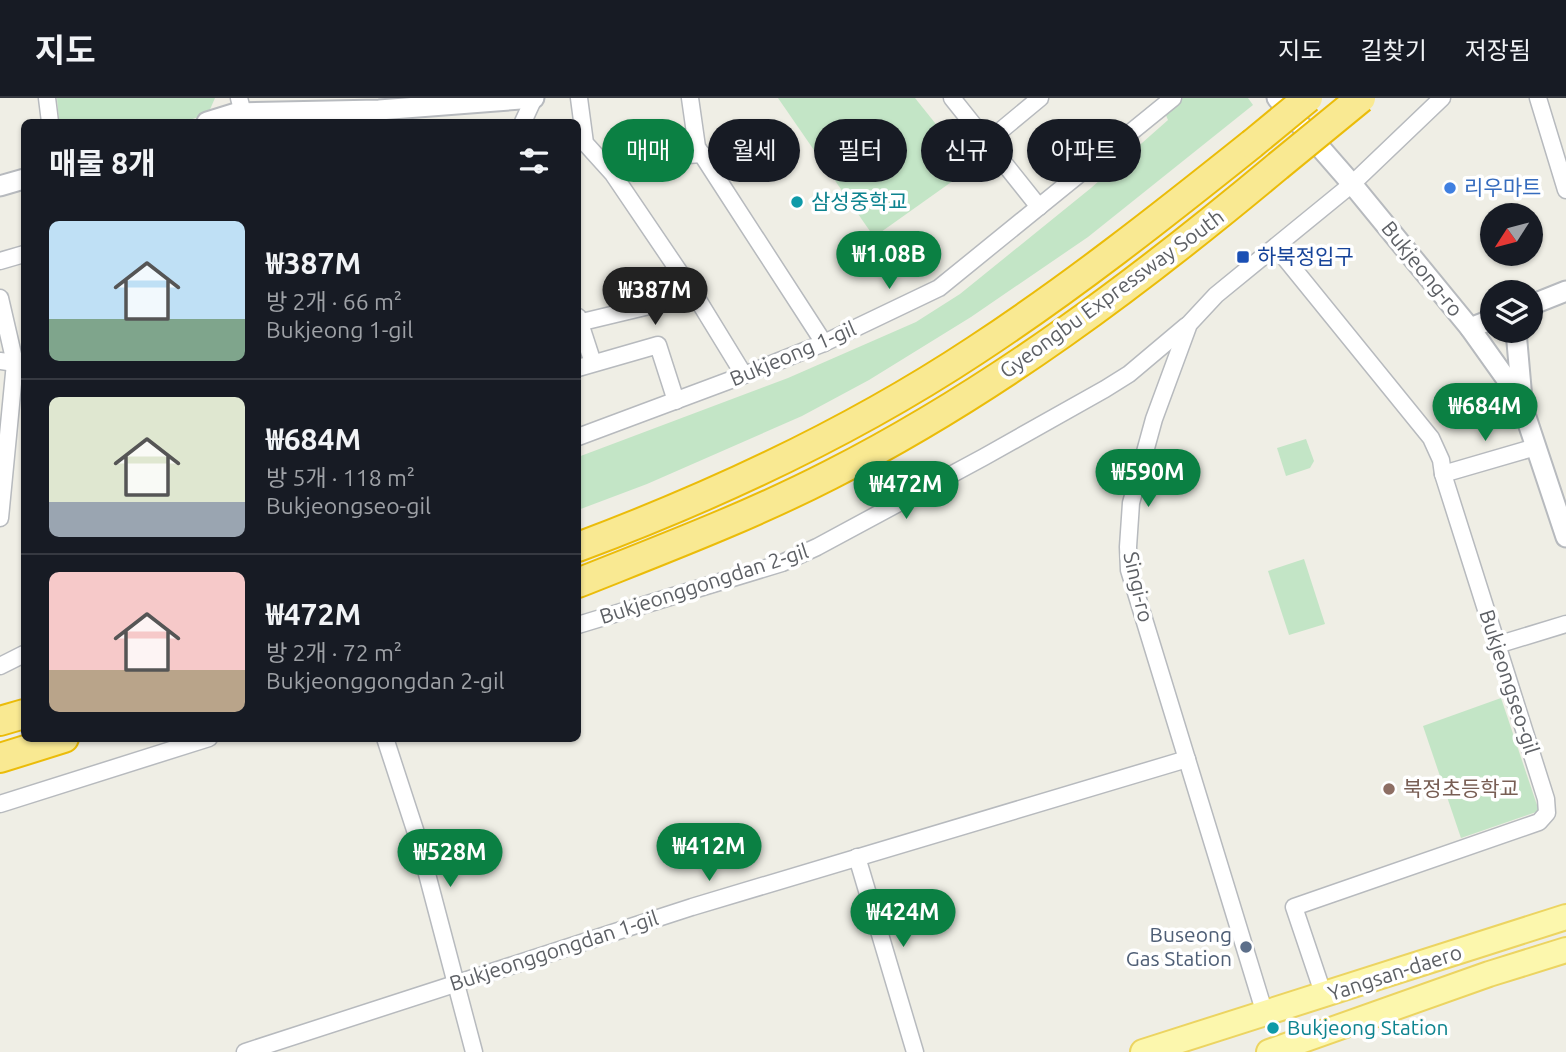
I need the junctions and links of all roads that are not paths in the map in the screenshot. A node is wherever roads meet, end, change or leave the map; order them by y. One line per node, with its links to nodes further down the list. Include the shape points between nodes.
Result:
1 (47, 98): 15 (street)
2 (534, 98): 13 (street); 17 (street)
3 (579, 98): 23 (street, via 585,143)
4 (690, 98): 20 (street)
5 (952, 98): 18 (street)
6 (1040, 98): 19 (street)
7 (1173, 98): 30 (street, Bukjeong 1-gil)
8 (1277, 98): 27 (street, Bukjeong-ro)
9 (1308, 98): 55 (highway, bridge, via 1124,245 974,352 760,472)
10 (1361, 98): 56 (highway, Gyeongbu Expressway South, bridge, via 1117,295 973,395 784,498)
11 (1443, 98): 27 (street, Singi-ro)
12 (1538, 98): 22 (street)
13 (473, 100): 14 (street, via 379,110)
14 (242, 111): 16 (street)
15 (50, 119)
16 (217, 119)
17 (524, 119)
18 (969, 119)
19 (1013, 120)
20 (702, 154): 21 (street); 43 (street)
21 (694, 155)
22 (1562, 159): 29 (street)
23 (602, 161)
24 (1013, 174): 30 (street)
25 (21, 180): 28 (street)
26 (617, 182): 35 (street)
27 (1352, 184): 31 (street, Singi-ro); 41 (street, Bukjeong-ro)
28 (0, 186)
29 (1566, 191)
30 (1039, 207): 43 (street, Bukjeong 1-gil, via 939,288)
31 (1276, 247): 39 (street, Singi-ro, via 1216,295); 52 (street, Bukjeongseo-gil, via 1431,438)
32 (21, 255): 33 (street)
33 (0, 261)
34 (1566, 291): 37 (street)
35 (695, 295): 38 (street); 47 (street)
36 (0, 298): 45 (street)
37 (1543, 300)
38 (581, 320)
39 (1189, 324): 57 (street, Bukjeonggongdan 2-gil, via 1129,374 817,547 782,563); 68 (street, Singi-ro, via 1150,431 1131,503 1128,547 1129,570)
40 (1480, 324): 41 (street)
41 (1470, 328): 49 (street, Bukjeong-ro)
42 (581, 340): 46 (street)
43 (824, 343): 47 (street, Bukjeong 1-gil)
44 (1517, 343): 49 (street)
45 (13, 362): 53 (street)
46 (585, 365): 48 (street, via 658,345)
47 (744, 375): 48 (street, Bukjeong 1-gil)
48 (676, 401): 50 (street, Bukjeong 1-gil)
49 (1523, 408): 51 (street, Bukjeong-ro)
50 (581, 436)
51 (1536, 447): 52 (street); 54 (street, Bukjeong-ro)
52 (1443, 474): 59 (street, Bukjeongseo-gil)
53 (0, 518)
54 (1566, 537)
55 (581, 546)
56 (581, 582)
57 (581, 624)
58 (1566, 624): 59 (street)
59 (1497, 645): 74 (street, Bukjeongseo-gil, via 1547,813 1539,822 1294,906)
60 (21, 656): 61 (street)
61 (0, 666)
62 (21, 715): 63 (highway)
63 (0, 721)
64 (51, 742): 67 (highway)
65 (196, 742): 69 (street)
66 (385, 742): 73 (street, via 417,836)
67 (0, 758)
68 (1187, 759): 70 (street, Bukjeonggongdan 1-gil); 75 (street, Singi-ro)
69 (0, 804)
70 (857, 858): 73 (street, Bukjeonggongdan 1-gil); 78 (street)
71 (1566, 917): 74 (main road, Yangsan-daero)
72 (1566, 950): 80 (main road, Yangsan-daero)
73 (455, 984): 76 (street, Bukjeonggongdan 1-gil); 77 (street)
74 (1324, 996): 75 (main road, Yangsan-daero)
75 (1265, 1014): 79 (main road, Yangsan-daero)
76 (245, 1052)
77 (474, 1052)
78 (915, 1052)
79 (1143, 1052)
80 (1269, 1052)

